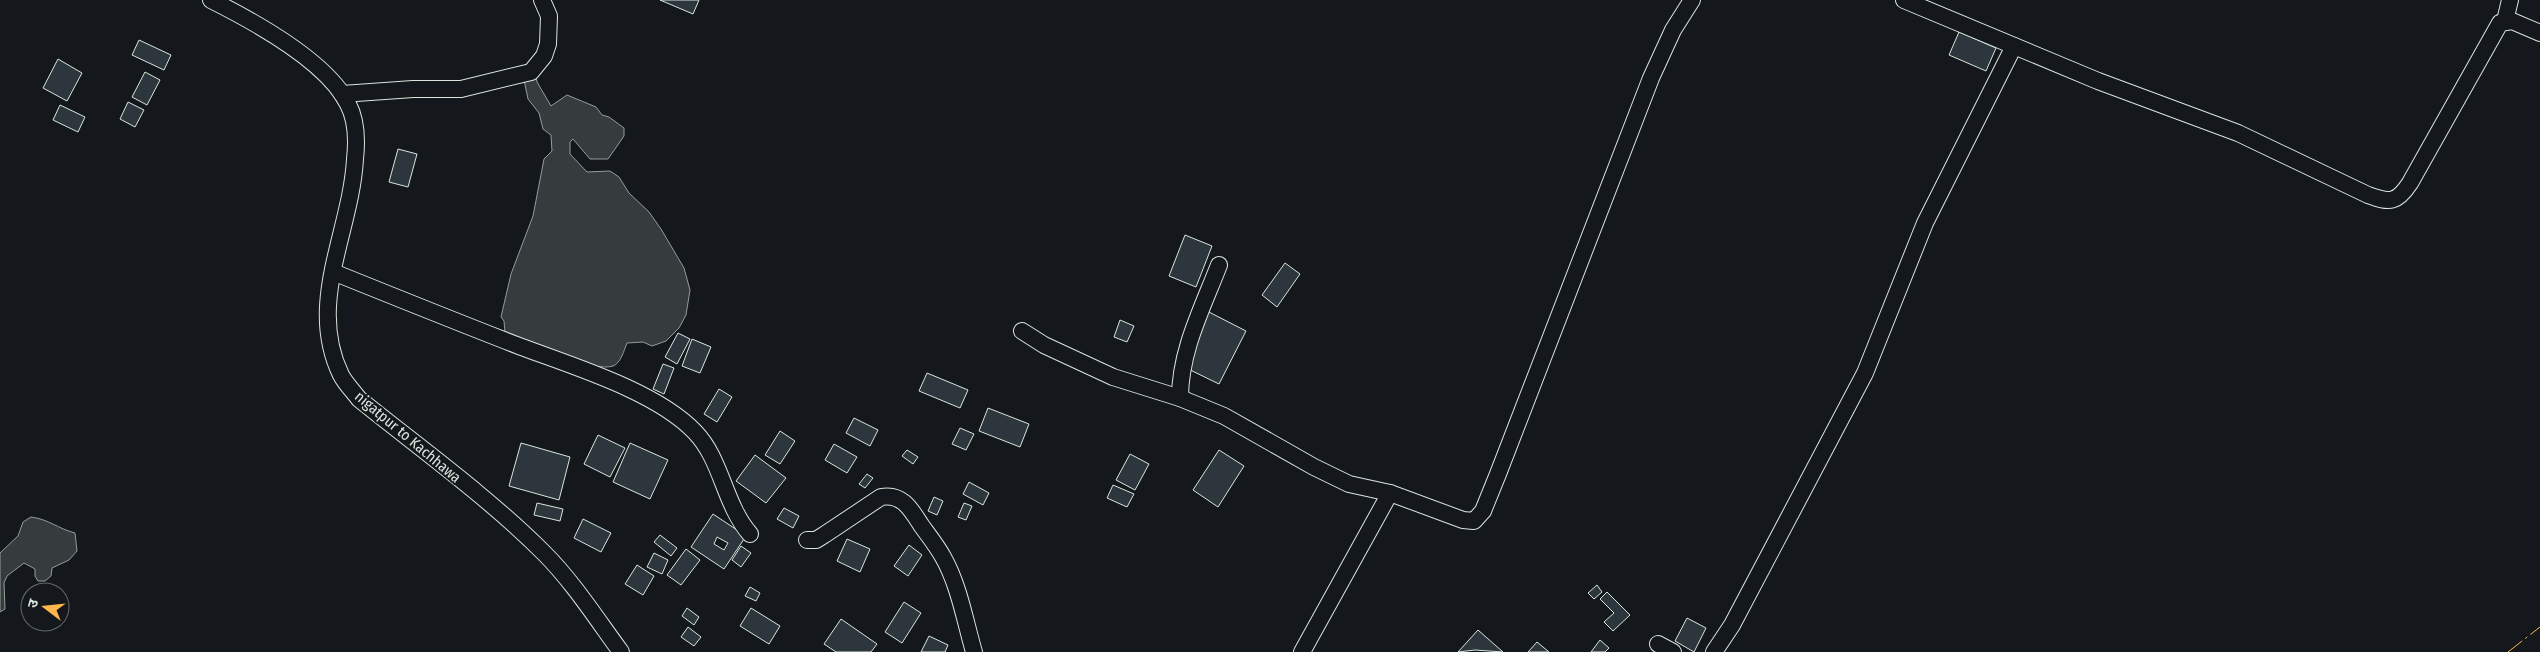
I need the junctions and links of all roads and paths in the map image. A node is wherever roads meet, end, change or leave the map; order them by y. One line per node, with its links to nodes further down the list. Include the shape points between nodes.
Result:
1 (211, 0): 9 (street, nigatpur to Kachhawa, via 314,63)
2 (542, 0): 9 (street, via 549,16 548,44 544,56 531,72 461,89)
3 (1692, 0): 14 (street, via 1673,30 1651,78 1479,516 1469,522)
4 (1904, 0): 8 (street)
5 (2510, 0): 6 (street)
6 (2505, 21): 7 (street, via 2520,23); 8 (street, via 2495,30 2403,194 2388,200 2368,195 2238,133)
7 (2540, 33)
8 (2014, 46): 22 (street, via 1925,223 1865,373 1732,625)
9 (342, 94): 11 (street, nigatpur to Kachhawa, via 349,105 357,134 354,172)
10 (1219, 265): 13 (street, via 1189,343 1180,379)
11 (333, 272): 15 (street, via 589,372 640,394 681,418 697,433 712,457 739,521); 18 (street, nigatpur to Kachhawa, via 327,324 342,376 359,399 544,553)
12 (1022, 330): 13 (street, via 1044,345 1113,377)
13 (1180, 398): 14 (street, via 1224,416 1342,481)
14 (1390, 493): 20 (street)
15 (750, 534)
16 (806, 540): 19 (street, via 816,540 881,497 890,495 908,504 944,558)
17 (1658, 644): 21 (street)
18 (621, 652)
19 (974, 652)
20 (1302, 652)
21 (1673, 652)
22 (1714, 652)

